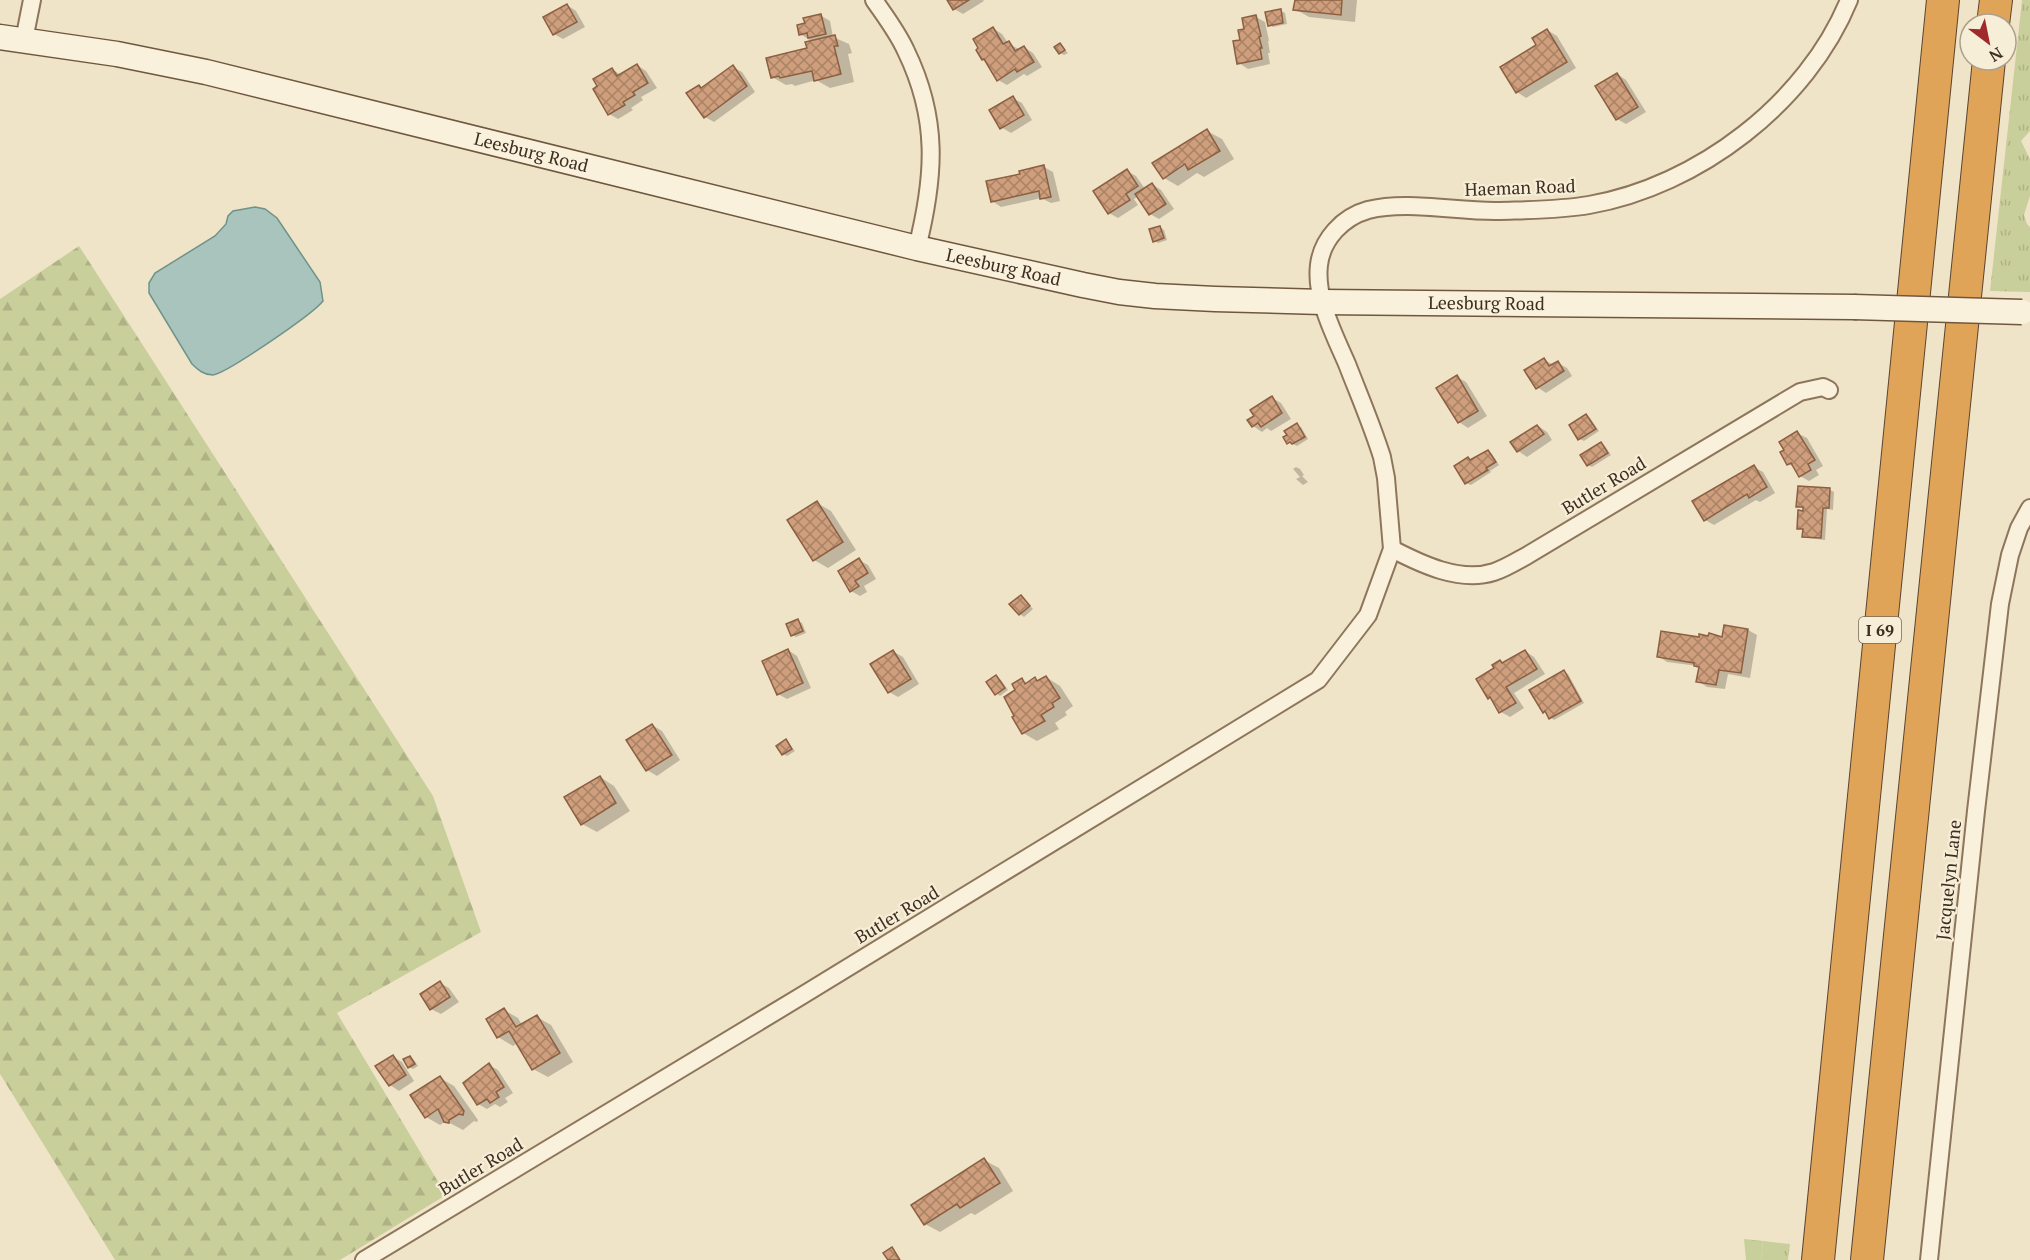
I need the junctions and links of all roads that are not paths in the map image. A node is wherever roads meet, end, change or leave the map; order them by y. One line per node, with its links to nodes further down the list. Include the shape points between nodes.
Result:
1 (32, 0): 6 (street)
2 (874, 0): 8 (street, via 906,49 922,87 931,126 926,212)
3 (1849, 0): 9 (street, Haeman Road, via 1837,28 1800,81 1719,152 1678,175 1589,205 1496,211 1415,207 1364,211 1337,228 1326,243 1319,265)
4 (1943, 0): 15 (highway, I 69)
5 (0, 37): 6 (main road, Leesburg Road)
6 (24, 40): 8 (main road, Leesburg Road, via 206,72)
7 (1988, 72): 16 (highway)
8 (917, 248): 9 (main road, Leesburg Road, via 1119,292)
9 (1322, 302): 10 (main road, Leesburg Road, bridge); 13 (street, Butler Road, via 1382,457)
10 (2026, 312)
11 (1828, 390): 13 (street, Butler Road, via 1815,388 1790,398 1492,573 1445,571)
12 (2030, 508): 17 (street, Jacquelyn Lane, via 2010,555 2000,604)
13 (1392, 549): 14 (street, Butler Road, via 1368,615 1318,680)
14 (364, 1260)
15 (1818, 1260)
16 (1867, 1260)
17 (1929, 1260)

